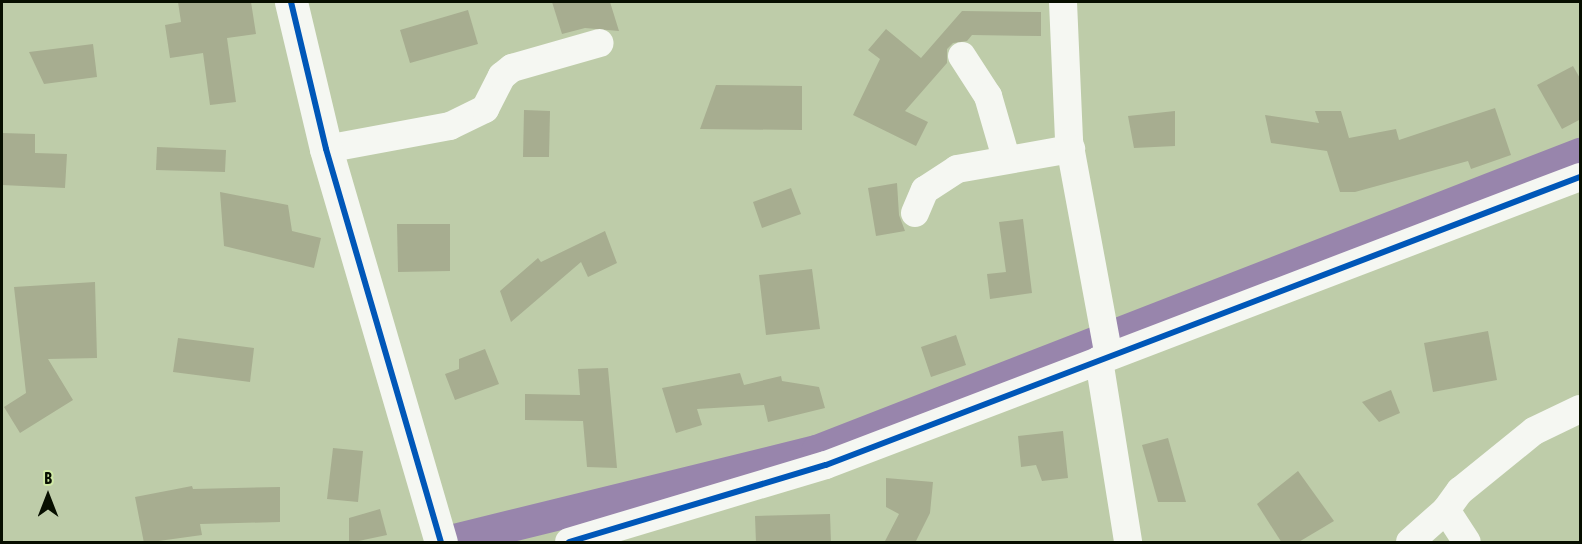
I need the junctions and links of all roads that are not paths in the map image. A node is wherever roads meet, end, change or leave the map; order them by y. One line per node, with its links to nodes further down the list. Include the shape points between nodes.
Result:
1 (291, 2): 5 (street)
2 (1063, 2): 6 (street)
3 (600, 43): 5 (street, via 512,68 502,76 485,109 450,126)
4 (962, 56): 7 (street, via 988,96)
5 (326, 149): 13 (street)
6 (1071, 149): 7 (street); 10 (street, via 1102,317)
7 (1006, 158): 9 (street, via 957,169 937,179 925,190)
8 (1581, 177): 10 (street)
9 (915, 213)
10 (1104, 358): 14 (street, via 826,465); 16 (street)
11 (1581, 410): 12 (street, via 1534,431 1460,491)
12 (1446, 510): 17 (street); 18 (street)
13 (438, 535)
14 (599, 538): 15 (street)
15 (569, 543)
16 (1128, 543)
17 (1410, 543)
18 (1467, 543)

